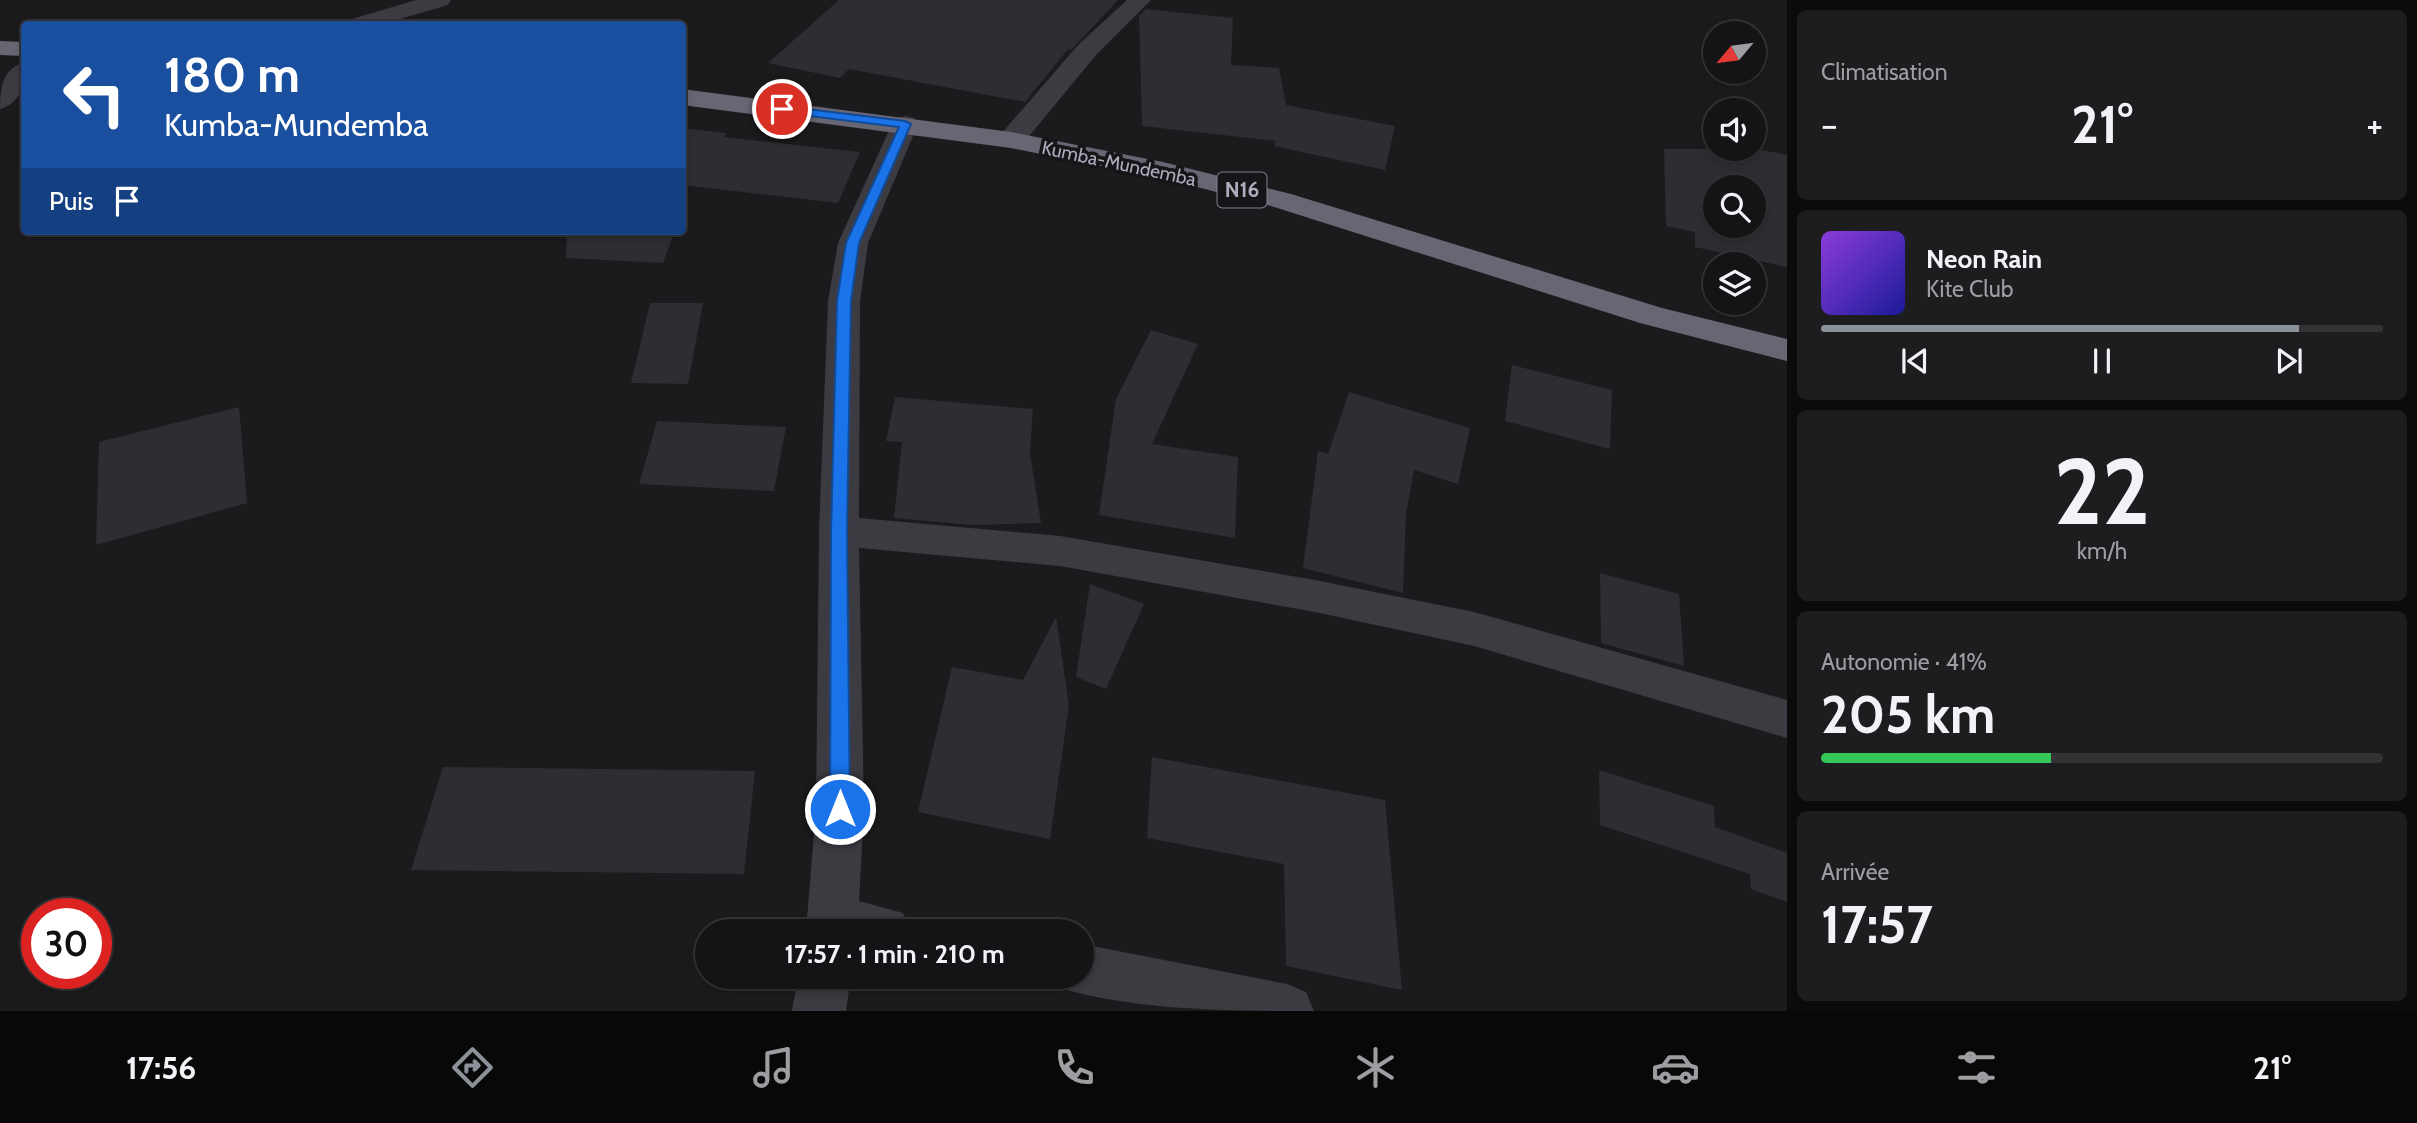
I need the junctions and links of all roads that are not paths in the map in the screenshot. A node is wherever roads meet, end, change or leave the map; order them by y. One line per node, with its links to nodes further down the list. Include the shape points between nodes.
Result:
1 (440, 0): 3 (street)
2 (1140, 0): 10 (street, via 1087,50)
3 (370, 21)
4 (0, 48): 5 (highway)
5 (21, 49)
6 (21, 74): 8 (street)
7 (686, 97): 9 (highway, Kumba-Mundemba / N16)
8 (0, 101)
9 (905, 124): 10 (highway, Kumba-Mundemba / N16); 12 (street, via 853,243 844,301)
10 (1011, 140): 11 (highway, Kumba-Mundemba / N16, via 1163,170 1281,200 1652,316)
11 (1787, 350)
12 (839, 531): 13 (street, via 1060,551 1315,596 1474,629); 14 (street, via 840,809)
13 (1787, 719)
14 (832, 919)
15 (1094, 972): 18 (street)
16 (823, 989): 17 (street)
17 (819, 1011)
18 (1287, 1011)

